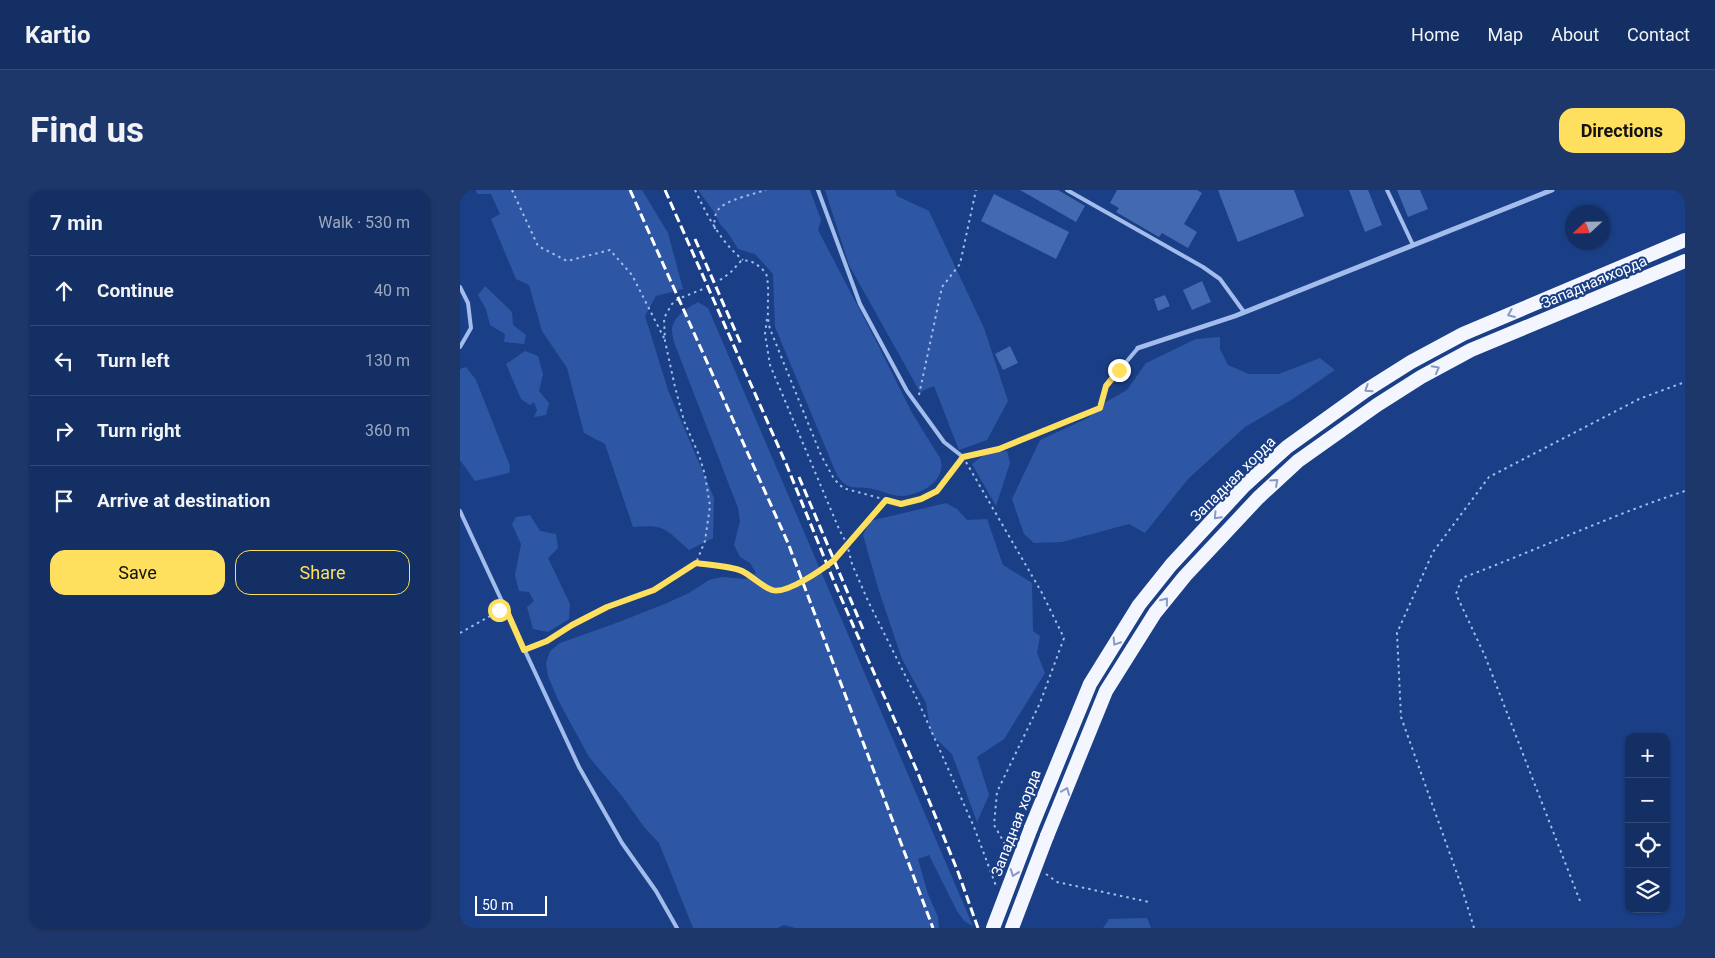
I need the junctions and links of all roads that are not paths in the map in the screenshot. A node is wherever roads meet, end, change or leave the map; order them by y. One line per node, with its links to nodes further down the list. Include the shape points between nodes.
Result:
1 (818, 190): 12 (lane, via 860,304 907,391 944,442 963,457 999,449 1100,408 1106,386)
2 (1067, 190): 10 (lane, via 1220,279)
3 (1387, 190): 7 (lane)
4 (1552, 190): 5 (street)
5 (1537, 193): 7 (street)
6 (1685, 240): 15 (highway, Западная хорда, one-way to 15, bridge, via 1463,334 1411,362 1287,447 1244,486 1139,605 1090,684)
7 (1413, 245): 10 (street)
8 (1685, 261): 16 (highway, Западная хорда, one-way to 8, bridge, via 1106,691 1155,613 1258,498 1298,462 1421,377 1472,350)
9 (460, 287): 11 (lane, via 468,303 471,328)
10 (1244, 312): 12 (street)
11 (460, 347)
12 (1138, 348)
13 (460, 511): 14 (lane, via 580,767 622,843)
14 (677, 928)
15 (993, 928)
16 (1012, 928)

